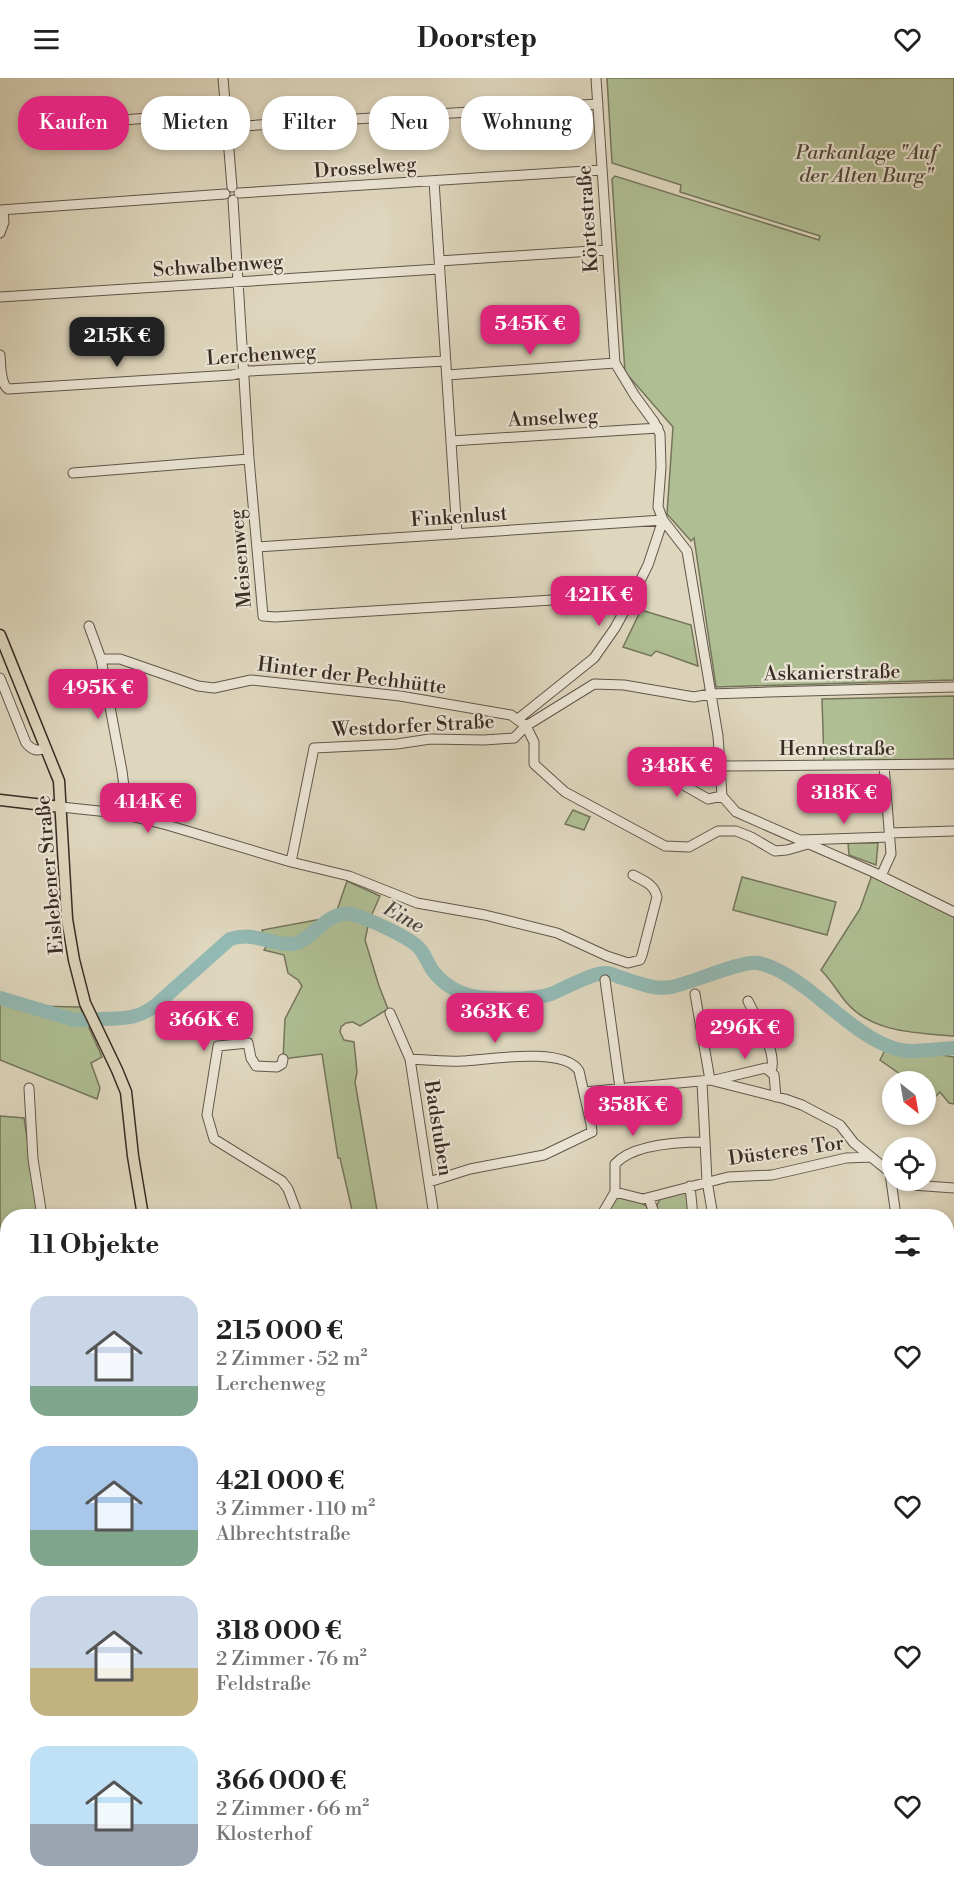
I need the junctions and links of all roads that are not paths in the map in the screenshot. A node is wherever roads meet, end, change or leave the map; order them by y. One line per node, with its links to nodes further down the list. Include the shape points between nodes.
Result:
1 (223, 78): 3 (street, Meisenweg)
2 (596, 78): 4 (street, Körtestraße)
3 (225, 96)
4 (598, 104): 5 (street); 7 (street, Körtestraße)
5 (250, 123)
6 (229, 150): 9 (street, Meisenweg)
7 (602, 170): 8 (street, Drosselweg); 12 (street, Körtestraße)
8 (434, 181): 9 (street, Drosselweg); 13 (street)
9 (232, 193): 10 (street, Drosselweg); 14 (street, Meisenweg)
10 (2, 210): 11 (street, via 4,222)
11 (0, 233)
12 (607, 250): 13 (street, Schwalbenweg); 18 (street, Körtestraße)
13 (439, 265): 14 (street, Schwalbenweg); 17 (street)
14 (237, 281): 15 (street, Schwalbenweg); 19 (street, Meisenweg)
15 (0, 297)
16 (0, 355): 19 (street, Lerchenweg, via 1,381 8,389)
17 (446, 361): 19 (street, Lerchenweg); 20 (street)
18 (615, 363): 20 (street); 21 (street, Körtestraße)
19 (243, 372): 23 (street, Meisenweg)
20 (447, 375): 22 (street)
21 (658, 428): 22 (street, Amselweg); 25 (street, Körtestraße, via 658,507)
22 (451, 441): 26 (street)
23 (249, 459): 24 (street); 27 (street, Meisenweg)
24 (73, 473)
25 (663, 520): 26 (street, Finkenlust); 28 (street); 34 (street, Körtestraße, via 687,551)
26 (457, 534): 27 (street, Finkenlust)
27 (257, 547): 28 (street, Meisenweg, via 263,616)
28 (633, 595): 35 (street, via 594,658)
29 (89, 626): 31 (street)
30 (0, 635): 37 (main road, Eislebener Straße)
31 (101, 659): 35 (street, Hinter der Pechhütte, via 120,659 198,686 214,688 251,680 347,689); 45 (street, via 126,794)
32 (0, 678): 37 (street, via 26,743 31,749)
33 (954, 687): 34 (street, Askanierstraße)
34 (710, 694): 36 (street, via 694,697 594,684); 40 (street, Körtestraße)
35 (518, 719): 36 (street, Hinter der Pechhütte)
36 (526, 726): 48 (street, via 534,742 534,764 564,792 665,846 689,847 718,831 736,831 776,850 787,850); 49 (street, Westdorfer Straße, via 514,738 430,739 314,748)
37 (46, 748): 44 (main road, Eislebener Straße, via 59,781)
38 (640, 760): 42 (street, via 708,799)
39 (954, 764): 41 (street, Hennestraße)
40 (721, 766): 41 (street, Hennestraße); 42 (street, Körtestraße)
41 (884, 766): 47 (street)
42 (722, 796): 48 (street, via 736,812)
43 (0, 800): 44 (main road)
44 (61, 807): 45 (street); 77 (main road, Eislebener Straße, via 68,930 87,1008 127,1099)
45 (121, 814): 49 (street)
46 (954, 831): 47 (street)
47 (889, 835): 48 (street); 51 (street, via 891,854)
48 (804, 842): 51 (street)
49 (291, 862): 50 (street, via 349,876 398,897 557,933 628,963 640,960 657,897 655,889)
50 (633, 875)
51 (881, 876): 52 (street)
52 (954, 912)
53 (605, 980): 62 (street)
54 (695, 994): 60 (street)
55 (748, 1001): 59 (street, via 772,1054)
56 (390, 1013): 58 (street, Badstuben)
57 (283, 1059): 78 (street, via 277,1067 256,1066 248,1043 218,1046 207,1115 214,1139 282,1181)
58 (410, 1059): 63 (street, via 552,1059 573,1064); 69 (street, Badstuben)
59 (771, 1071): 60 (street, via 766,1068); 64 (street)
60 (708, 1081): 62 (street); 64 (street); 65 (street)
61 (29, 1088): 76 (street)
62 (620, 1088): 63 (street)
63 (585, 1092): 69 (street, via 592,1131 544,1155 479,1167)
64 (780, 1098): 66 (street, via 840,1125)
65 (705, 1143): 68 (street); 74 (street, via 645,1148 621,1157 615,1164)
66 (871, 1157): 67 (street); 68 (street, Düsteres Tor, via 846,1158 772,1175)
67 (882, 1166)
68 (707, 1181): 70 (street, Düsteres Tor); 83 (street)
69 (429, 1182): 79 (street, Badstuben)
70 (690, 1186): 75 (street, Düsteres Tor); 82 (street)
71 (936, 1187): 72 (street)
72 (954, 1188)
73 (893, 1191): 84 (street)
74 (615, 1192): 75 (street); 80 (street)
75 (649, 1198): 81 (street)
76 (41, 1209)
77 (142, 1209)
78 (295, 1209)
79 (433, 1209)
80 (605, 1209)
81 (653, 1209)
82 (692, 1209)
83 (712, 1209)
84 (895, 1209)

